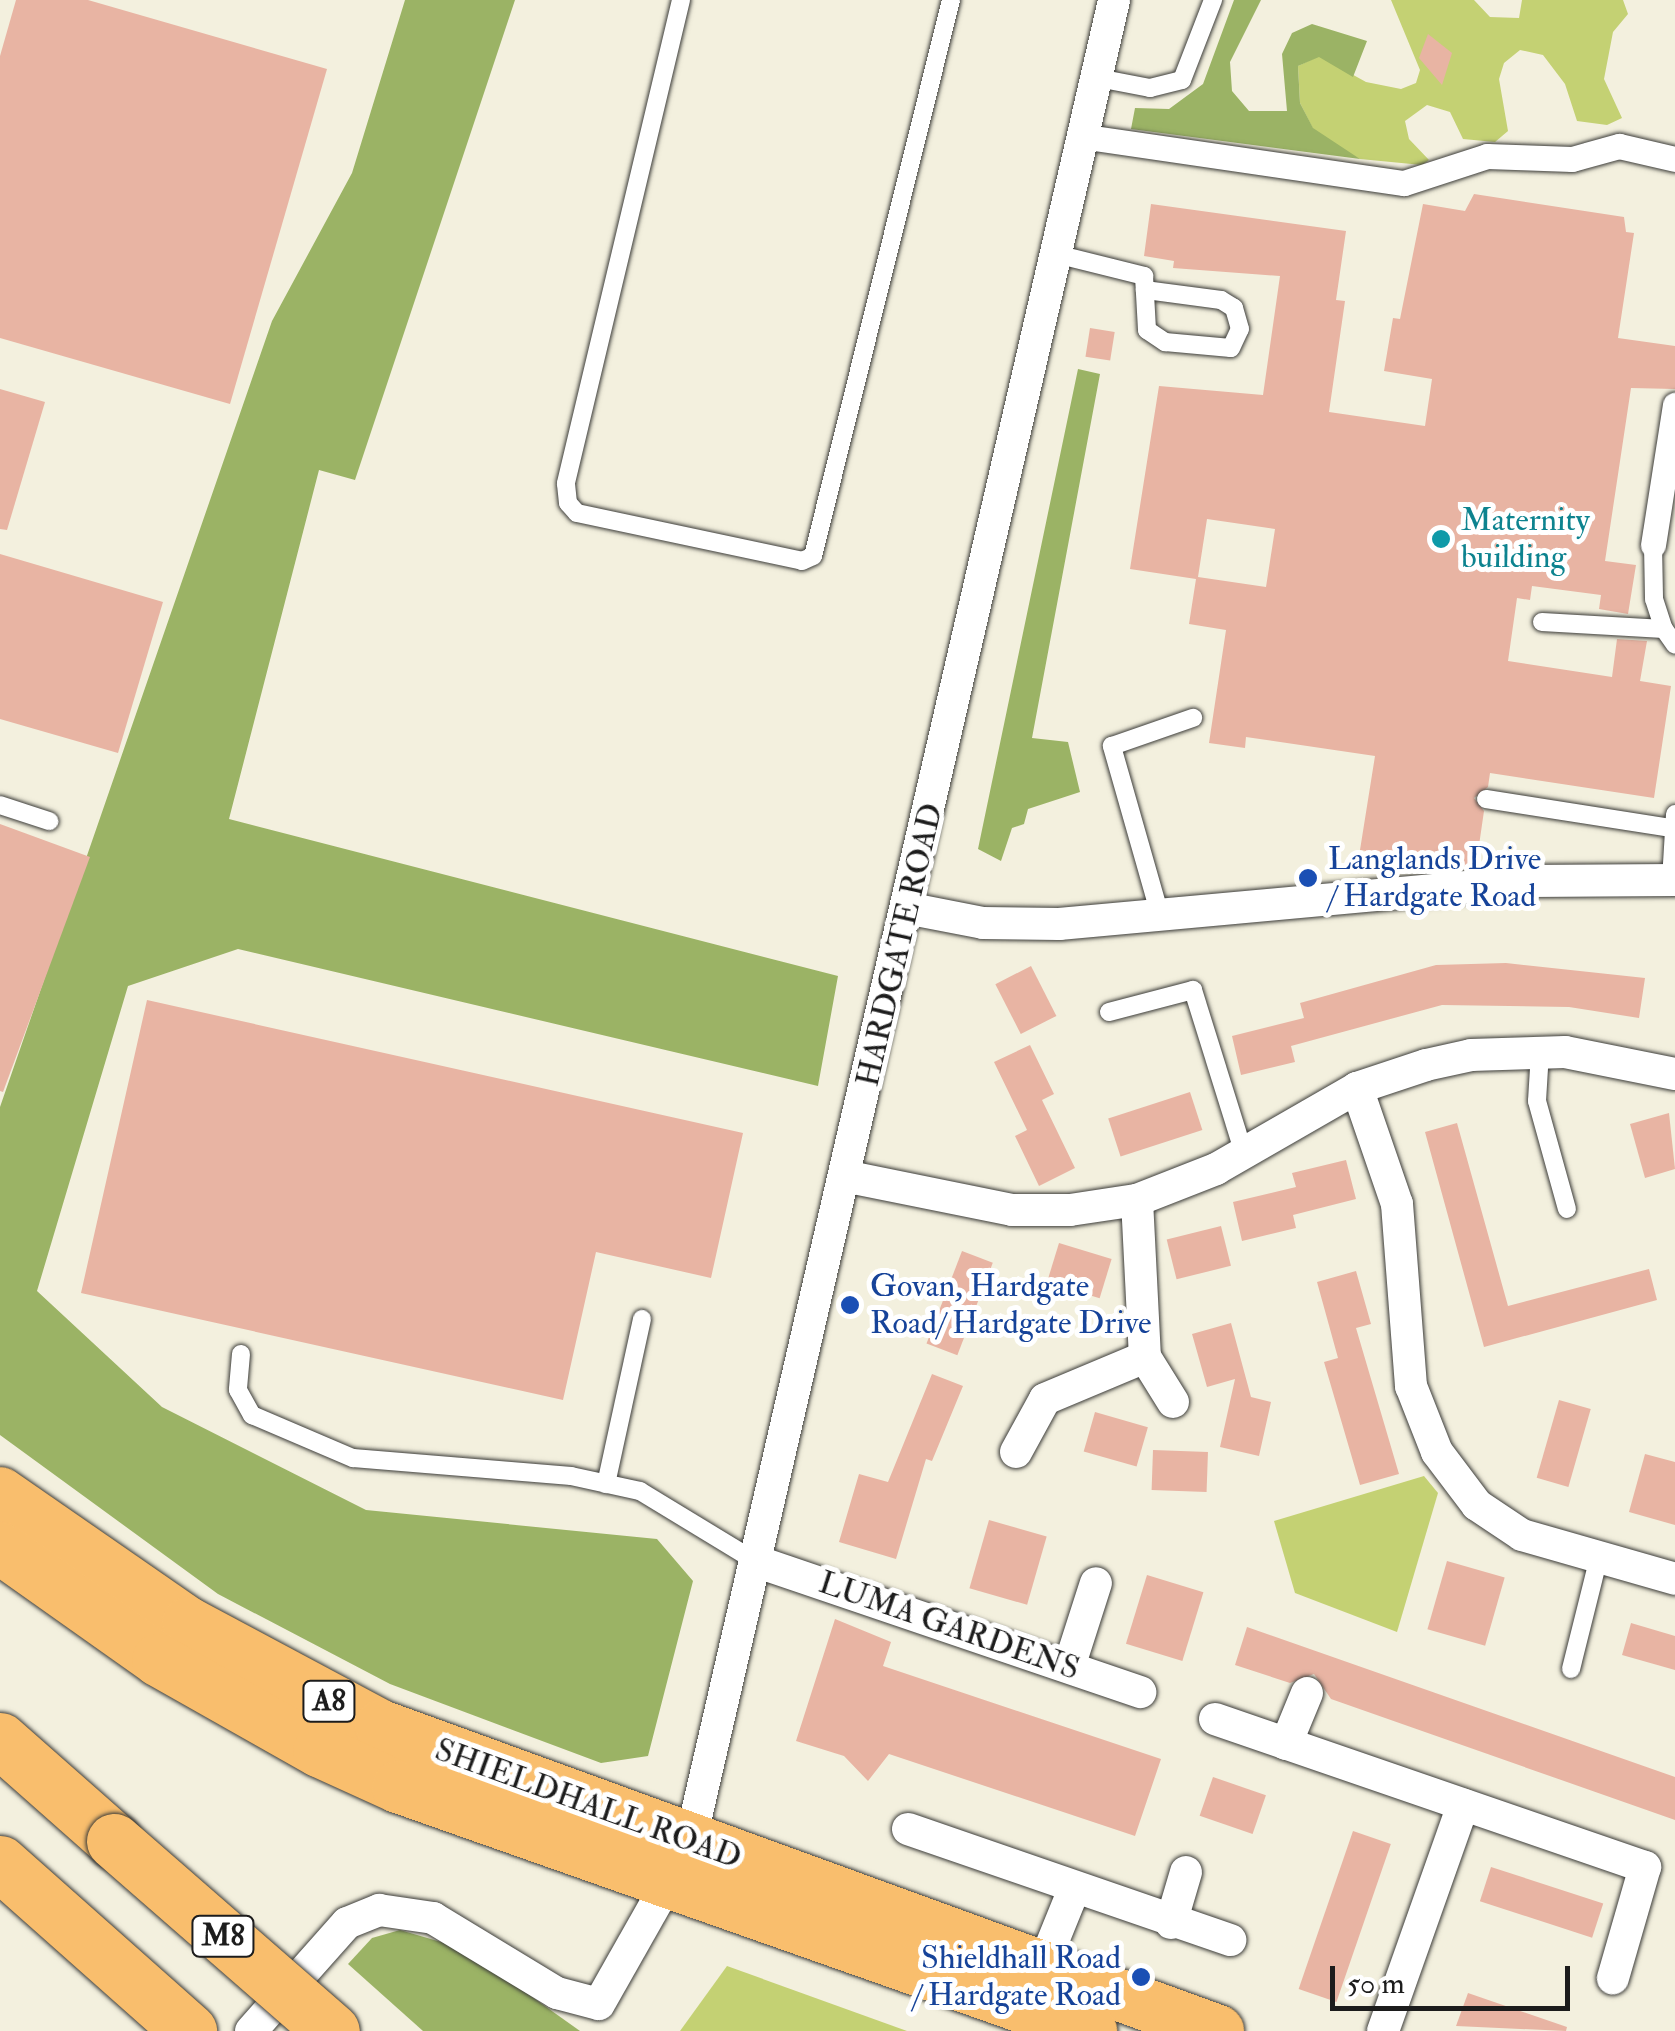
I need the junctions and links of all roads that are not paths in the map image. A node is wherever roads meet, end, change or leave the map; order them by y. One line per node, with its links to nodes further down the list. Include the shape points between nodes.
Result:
1 (681, 0): 2 (lane, via 566,484 568,503 577,513 802,562 813,556)
2 (951, 0)
3 (1114, 0): 5 (street, HARDGATE ROAD)
4 (1213, 0): 5 (lane, via 1182,80 1150,88)
5 (1098, 78): 6 (street, HARDGATE ROAD)
6 (1087, 138): 7 (street, via 1404,183 1487,156 1572,158 1619,146); 8 (street, HARDGATE ROAD)
7 (1675, 159)
8 (1060, 255): 9 (lane, via 1144,276); 20 (street, HARDGATE ROAD)
9 (1145, 290): 9 (lane, via 1147,330 1231,348 1240,329 1234,308 1221,300)
10 (1675, 405): 11 (street)
11 (1653, 545): 13 (lane, via 1654,598)
12 (1542, 622): 13 (lane)
13 (1670, 637)
14 (1193, 718): 21 (lane, via 1112,746)
15 (1486, 799): 18 (lane)
16 (0, 804): 17 (lane)
17 (49, 821)
18 (1674, 821): 19 (lane)
19 (1673, 880): 21 (street, via 1442,876)
20 (906, 908): 21 (street, via 983,923); 27 (street, HARDGATE ROAD)
21 (1160, 915)
22 (1109, 1012): 26 (lane, via 1193,990)
23 (1540, 1052): 24 (street, via 1600,1054); 25 (street, via 1472,1055); 29 (lane, via 1537,1101)
24 (1675, 1074)
25 (1357, 1088): 26 (street); 38 (street, via 1397,1204 1411,1386 1436,1452 1492,1515 1522,1535)
26 (1243, 1150): 28 (street, via 1216,1169)
27 (848, 1177): 28 (street, via 1012,1210); 39 (street, HARDGATE ROAD)
28 (1137, 1200): 32 (street)
29 (1567, 1208)
30 (642, 1318): 35 (lane)
31 (241, 1354): 35 (lane, via 238,1390 252,1415 353,1458)
32 (1145, 1357): 33 (street); 34 (street, via 1045,1399)
33 (1173, 1402)
34 (1016, 1452)
35 (606, 1484): 39 (lane, via 640,1491)
36 (1, 1493): 52 (main road, SHIELDHALL ROAD / A8, via 188,1624 316,1695)
37 (0, 1548): 52 (main road, SHIELDHALL ROAD / A8, via 158,1660 319,1751 434,1800)
38 (1598, 1560): 40 (street); 43 (lane)
39 (758, 1562): 42 (street, LUMA GARDENS); 52 (street, HARDGATE ROAD)
40 (1675, 1579)
41 (1096, 1583): 42 (street)
42 (1070, 1667): 44 (street, LUMA GARDENS)
43 (1571, 1669)
44 (1140, 1692)
45 (1306, 1693): 48 (street)
46 (1216, 1719): 48 (street)
47 (0, 1740): 61 (highway, M8, bridge)
48 (1286, 1744): 49 (street)
49 (1463, 1805): 58 (street, via 1645,1867); 64 (street)
50 (908, 1828): 54 (street)
51 (0, 1863): 59 (highway)
52 (680, 1864): 57 (main road, SHIELDHALL ROAD / A8); 60 (street, HARDGATE ROAD, via 599,2004 557,1993 433,1918 379,1910 347,1923); 62 (main road, SHIELDHALL ROAD / A8)
53 (1186, 1872): 55 (street)
54 (1074, 1889): 55 (street); 57 (street)
55 (1171, 1923): 56 (street)
56 (1230, 1940)
57 (1042, 1968): 63 (main road, SHIELDHALL ROAD / A8)
58 (1613, 1978)
59 (190, 2031)
60 (251, 2031)
61 (332, 2031)
62 (1090, 2031)
63 (1218, 2031)
64 (1384, 2031)

